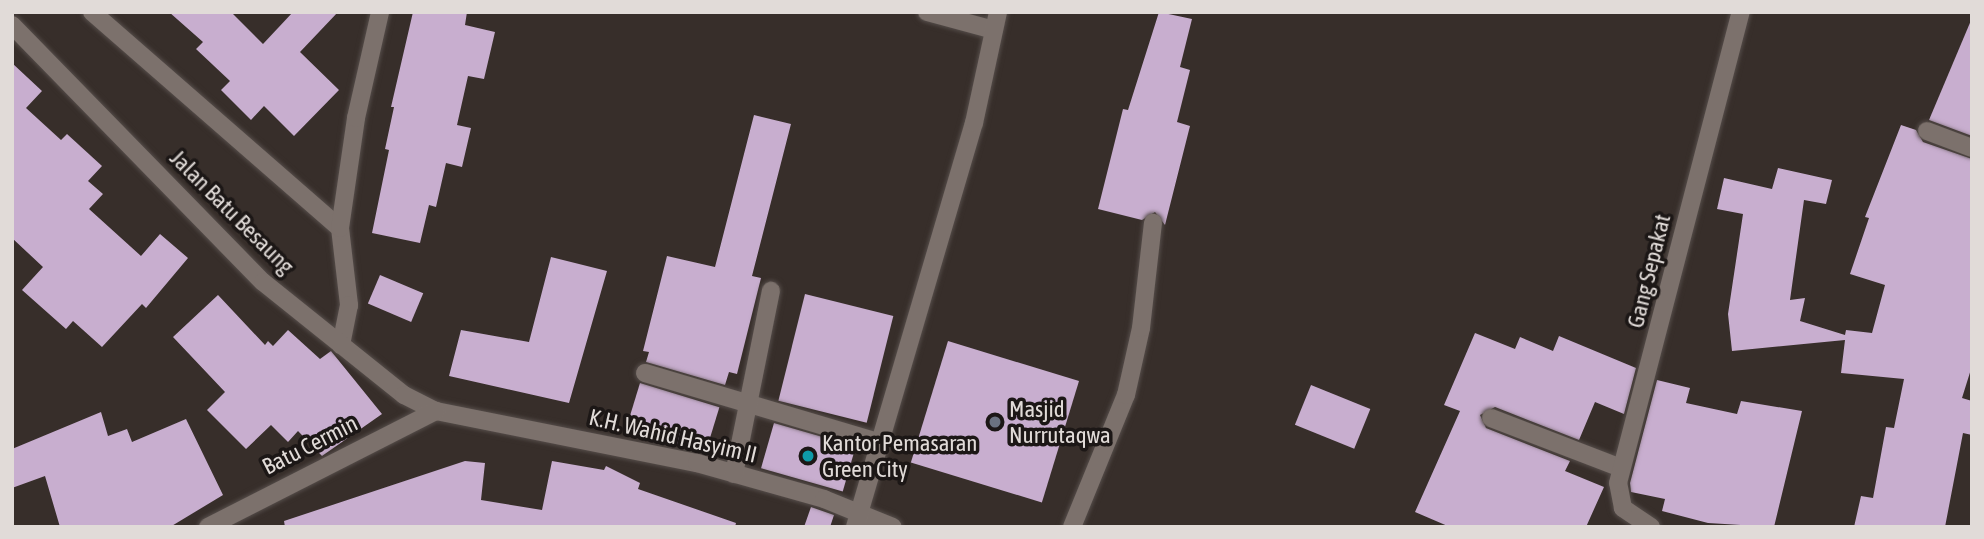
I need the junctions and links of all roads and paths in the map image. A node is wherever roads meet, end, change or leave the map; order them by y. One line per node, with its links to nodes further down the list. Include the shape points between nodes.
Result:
1 (92, 12): 10 (street)
2 (380, 12): 10 (street, via 356,118)
3 (927, 12): 5 (street)
4 (1741, 12): 18 (street, Gang Sepakat)
5 (996, 21): 17 (street, via 974,123)
6 (12, 25): 12 (street, Jalan Batu Besaung, via 263,282)
7 (1927, 131): 8 (street)
8 (1972, 148)
9 (1153, 223): 23 (street, via 1141,328 1126,396)
10 (340, 228): 12 (street, via 349,305)
11 (771, 291): 14 (street)
12 (341, 345): 15 (street, Jalan Batu Besaung, via 404,395)
13 (645, 373): 14 (street)
14 (746, 403): 17 (street); 19 (street)
15 (436, 411): 19 (street, K.H. Wahid Hasyim II); 21 (street, Batu Cermin)
16 (1490, 418): 18 (street)
17 (881, 443): 20 (street)
18 (1621, 468): 24 (street, Gang Sepakat, via 1619,501)
19 (734, 474): 20 (street, K.H. Wahid Hasyim II)
20 (858, 520): 22 (street, K.H. Wahid Hasyim II)
21 (208, 527)
22 (893, 527)
23 (1072, 527)
24 (1651, 527)

